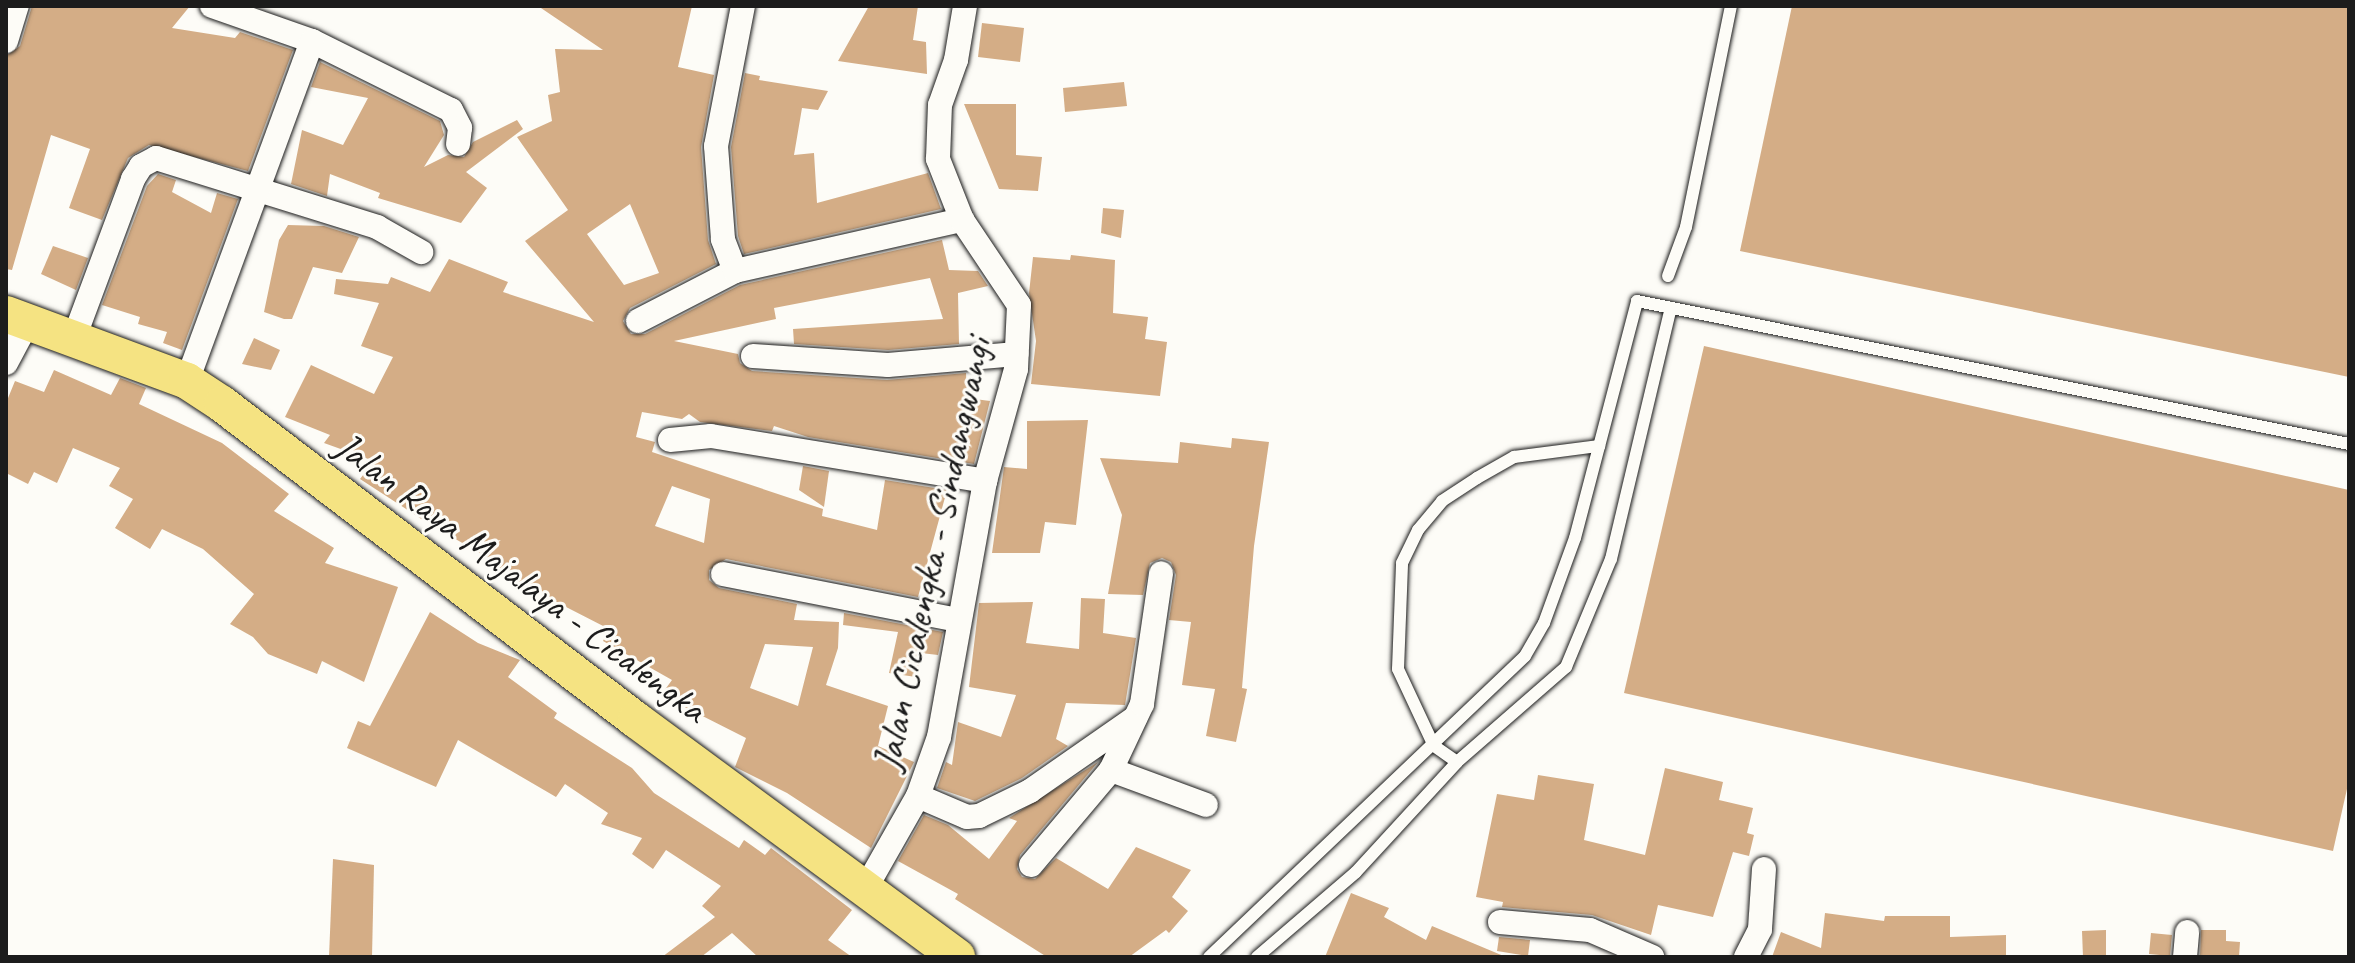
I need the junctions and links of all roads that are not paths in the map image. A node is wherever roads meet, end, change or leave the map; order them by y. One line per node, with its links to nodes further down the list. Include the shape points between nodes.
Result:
1 (17, 6): 6 (street)
2 (212, 6): 7 (street)
3 (743, 6): 12 (street, via 716,146 723,239)
4 (965, 6): 10 (street, Jalan Cicalengka - Sindangwangi, via 936,132 945,186)
5 (1731, 6): 13 (lane, via 1686,227)
6 (6, 41)
7 (312, 41): 8 (street, via 451,110 460,128); 9 (street)
8 (458, 144)
9 (258, 187): 11 (street, via 377,227); 17 (street, via 167,159 141,166); 21 (street)
10 (962, 220): 12 (street); 18 (street, Jalan Cicalengka - Sindangwangi, via 1019,305)
11 (421, 252)
12 (735, 271): 16 (street)
13 (1668, 276)
14 (1671, 308): 23 (lane); 24 (lane, via 1637,301); 31 (lane, via 1611,559 1579,644 1566,667 1536,698)
15 (17, 317): 17 (main road, Jalan Raya Majalaya - Cicalengka); 20 (street)
16 (638, 321)
17 (74, 338): 21 (main road, Jalan Raya Majalaya - Cicalengka)
18 (1017, 354): 19 (street, via 888,365); 25 (street, Jalan Cicalengka - Sindangwangi)
19 (753, 356)
20 (6, 363)
21 (187, 381): 37 (main road, Jalan Raya Majalaya - Cicalengka)
22 (670, 440): 25 (street, via 711,436)
23 (2349, 444)
24 (1599, 446): 30 (lane, via 1575,538 1544,623 1525,656); 30 (lane, via 1514,457 1442,501 1418,530 1402,563 1398,669)
25 (985, 481): 28 (street, Jalan Cicalengka - Sindangwangi)
26 (1161, 573): 29 (street, via 1147,686)
27 (723, 574): 28 (street)
28 (958, 620): 33 (street, Jalan Cicalengka - Sindangwangi, via 939,737)
29 (1135, 718): 32 (street); 33 (street, via 1030,791 979,816 967,817)
30 (1434, 746): 31 (lane); 41 (lane)
31 (1457, 762): 42 (lane, via 1356,872)
32 (1111, 770): 34 (street); 35 (street)
33 (918, 796): 37 (street, Jalan Cicalengka - Sindangwangi)
34 (1206, 805)
35 (1031, 865)
36 (1764, 869): 44 (street, via 1760,929)
37 (864, 891): 40 (main road, Jalan Raya Majalaya - Cicalengka)
38 (1500, 922): 43 (street, via 1590,930)
39 (2187, 932): 45 (street)
40 (957, 957)
41 (1209, 957)
42 (1257, 957)
43 (1652, 957)
44 (1746, 957)
45 (2185, 957)

